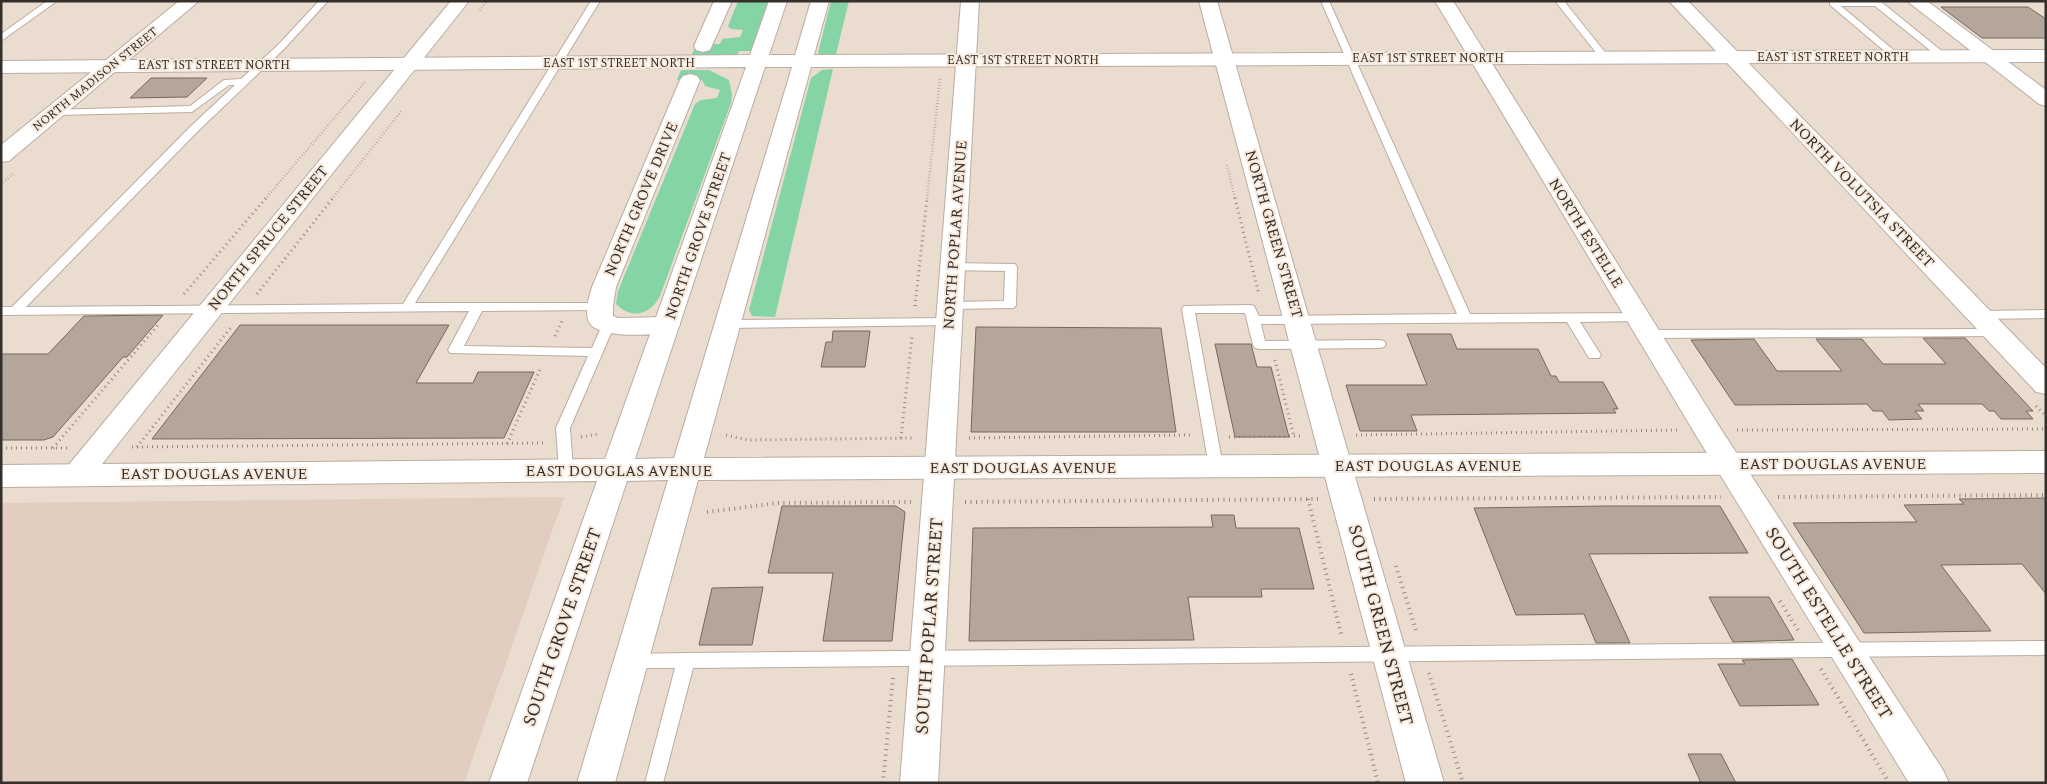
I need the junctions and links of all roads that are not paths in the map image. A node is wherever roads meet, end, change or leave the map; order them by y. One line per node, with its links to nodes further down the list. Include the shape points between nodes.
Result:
1 (52, 1): 16 (lane)
2 (190, 1): 33 (street, NORTH MADISON STREET)
3 (324, 1): 32 (lane)
4 (596, 1): 29 (lane)
5 (723, 1): 30 (street, NORTH GROVE DRIVE)
6 (778, 1): 27 (street, NORTH GROVE STREET)
7 (820, 1): 28 (street)
8 (970, 1): 26 (street, NORTH POPLAR AVENUE)
9 (1208, 1): 25 (street, NORTH GREEN STREET)
10 (1325, 1): 22 (lane)
11 (1444, 1): 23 (street, NORTH ESTELLE)
12 (1559, 1): 24 (lane)
13 (1678, 1): 18 (street, NORTH VOLUTSIA STREET)
14 (1916, 1): 21 (street)
15 (468, 9): 31 (street, NORTH SPRUCE STREET)
16 (1, 38)
17 (2046, 56): 21 (street, EAST 1ST STREET NORTH)
18 (1732, 57): 19 (street, EAST 1ST STREET NORTH); 24 (street, EAST 1ST STREET NORTH); 48 (street, NORTH VOLUTSIA STREET)
19 (1898, 57): 20 (street, EAST 1ST STREET NORTH); 20 (lane, via 1833,3 1877,3)
20 (1944, 57): 21 (street, EAST 1ST STREET NORTH)
21 (1989, 57): 37 (street)
22 (1350, 58): 23 (street, EAST 1ST STREET NORTH); 25 (street, EAST 1ST STREET NORTH); 51 (lane)
23 (1478, 58): 24 (street, EAST 1ST STREET NORTH); 56 (street, NORTH ESTELLE)
24 (1605, 58)
25 (1224, 59): 26 (street, EAST 1ST STREET NORTH); 52 (street, NORTH GREEN STREET)
26 (966, 60): 28 (street, EAST 1ST STREET NORTH); 40 (street, NORTH POPLAR AVENUE)
27 (758, 61): 28 (street, EAST 1ST STREET NORTH); 30 (street, EAST 1ST STREET NORTH); 36 (street, NORTH GROVE STREET)
28 (803, 61): 54 (street)
29 (558, 63): 30 (street, EAST 1ST STREET NORTH); 31 (street, EAST 1ST STREET NORTH); 41 (lane)
30 (697, 63): 36 (street, via 722,69 737,79); 49 (street, NORTH GROVE DRIVE, via 604,287)
31 (409, 64): 32 (street, EAST 1ST STREET NORTH); 43 (street, NORTH SPRUCE STREET)
32 (259, 65): 33 (street, EAST 1ST STREET NORTH); 35 (lane)
33 (110, 66): 34 (street, EAST 1ST STREET NORTH); 38 (street, NORTH MADISON STREET)
34 (1, 67)
35 (242, 82): 38 (lane, via 226,82 192,109); 45 (lane)
36 (745, 99): 55 (street, NORTH GROVE STREET)
37 (2046, 100)
38 (55, 112): 39 (street, NORTH MADISON STREET)
39 (1, 156)
40 (953, 267): 46 (street, NORTH POPLAR AVENUE); 46 (lane, via 1011,267 1010,305)
41 (407, 307): 42 (lane); 43 (lane)
42 (478, 307): 49 (lane); 60 (lane, via 455,350)
43 (211, 308): 45 (lane); 71 (street, NORTH SPRUCE STREET)
44 (1, 311): 45 (lane)
45 (15, 311)
46 (950, 314): 54 (lane, via 914,322); 63 (street, NORTH POPLAR AVENUE)
47 (2046, 314): 48 (lane)
48 (1978, 315): 57 (street, NORTH VOLUTSIA STREET)
49 (603, 317): 55 (street, via 614,326); 60 (lane)
50 (1570, 317): 51 (lane); 56 (lane); 61 (lane)
51 (1465, 318): 52 (lane)
52 (1298, 319): 53 (lane); 58 (street, NORTH GREEN STREET)
53 (1260, 320): 58 (lane, via 1260,345); 67 (lane, via 1250,308 1188,309)
54 (727, 324): 69 (street)
55 (667, 326): 70 (street, NORTH GROVE STREET)
56 (1643, 326): 57 (lane); 65 (street, NORTH ESTELLE)
57 (1996, 333): 62 (street, NORTH VOLUTSIA STREET)
58 (1304, 344): 59 (lane); 66 (street, NORTH GREEN STREET)
59 (1379, 344)
60 (596, 352): 68 (lane, via 563,428)
61 (1594, 355)
62 (2046, 385)
63 (940, 453): 67 (street, EAST DOUGLAS AVENUE); 69 (street, EAST DOUGLAS AVENUE); 76 (street, SOUTH POPLAR STREET)
64 (2046, 462): 65 (street, EAST DOUGLAS AVENUE)
65 (1729, 464): 66 (street, EAST DOUGLAS AVENUE); 74 (street, SOUTH ESTELLE STREET)
66 (1338, 466): 67 (street, EAST DOUGLAS AVENUE); 75 (street, SOUTH GREEN STREET)
67 (1216, 467)
68 (566, 470): 70 (street, EAST DOUGLAS AVENUE); 71 (street, EAST DOUGLAS AVENUE)
69 (685, 470): 70 (street, EAST DOUGLAS AVENUE); 77 (street)
70 (617, 471): 79 (street, SOUTH GROVE STREET)
71 (77, 475): 72 (street, EAST DOUGLAS AVENUE)
72 (1, 476)
73 (2046, 648): 74 (lane)
74 (1846, 649): 75 (lane); 84 (street, SOUTH ESTELLE STREET)
75 (1390, 654): 76 (lane); 83 (street, SOUTH GREEN STREET)
76 (926, 657): 78 (lane); 82 (street, SOUTH POPLAR STREET)
77 (630, 660): 78 (lane); 80 (street)
78 (686, 660): 81 (lane)
79 (508, 783)
80 (596, 783)
81 (654, 783)
82 (919, 783)
83 (1425, 783)
84 (1930, 783)

